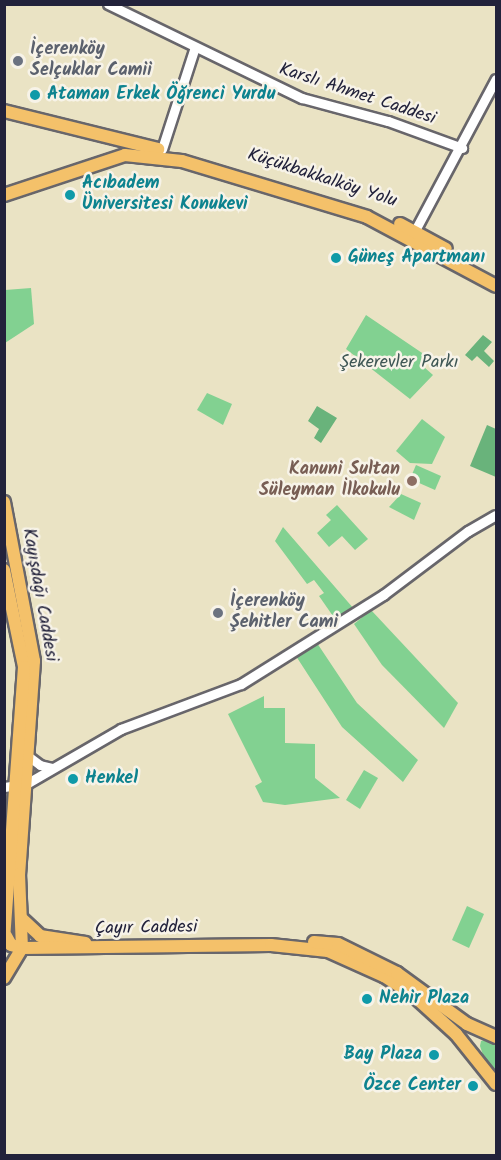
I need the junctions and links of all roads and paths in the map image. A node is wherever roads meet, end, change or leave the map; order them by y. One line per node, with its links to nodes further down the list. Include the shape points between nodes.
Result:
1 (108, 4): 2 (street, Karslı Ahmet Caddesi)
2 (195, 47): 6 (street, Karslı Ahmet Caddesi, via 302,98 388,121); 8 (street)
3 (496, 79): 6 (street)
4 (4, 111): 5 (main road)
5 (108, 138): 7 (main road); 9 (main road, via 114,148)
6 (462, 148): 11 (street)
7 (126, 149): 8 (main road, Küçükbakkalköy Yolu); 9 (main road); 11 (main road, via 182,160)
8 (162, 149): 11 (main road, Küçükbakkalköy Yolu, via 359,207)
9 (111, 158): 10 (main road)
10 (4, 195)
11 (413, 235): 12 (main road, Küçükbakkalköy Yolu); 13 (main road, Küçükbakkalköy Yolu)
12 (496, 277)
13 (496, 286)
14 (4, 502): 17 (main road, Kayışdağı Caddesi, via 34,661)
15 (496, 516): 18 (street, via 468,531 383,595 240,684 121,729)
16 (4, 570): 19 (main road, Kayışdağı Caddesi, via 24,667)
17 (28, 756): 18 (street); 19 (main road, Kayışdağı Caddesi)
18 (52, 768): 19 (street)
19 (16, 785): 20 (main road, Kayışdağı Caddesi); 21 (main road, Kayışdağı Caddesi)
20 (21, 918): 23 (main road, via 40,936); 24 (main road, Kayışdağı Caddesi)
21 (5, 939): 24 (main road)
22 (271, 945): 23 (main road, Çayır Caddesi); 26 (main road, Çayır Caddesi, via 338,944 396,973 467,1024); 27 (main road, Çayır Caddesi, via 328,951 384,976 433,1011)
23 (104, 947): 24 (main road, Çayır Caddesi)
24 (22, 948): 25 (main road)
25 (4, 978)
26 (494, 1036): 27 (main road, via 478,1039)
27 (479, 1060): 28 (main road, Çayır Caddesi)
28 (496, 1084)

